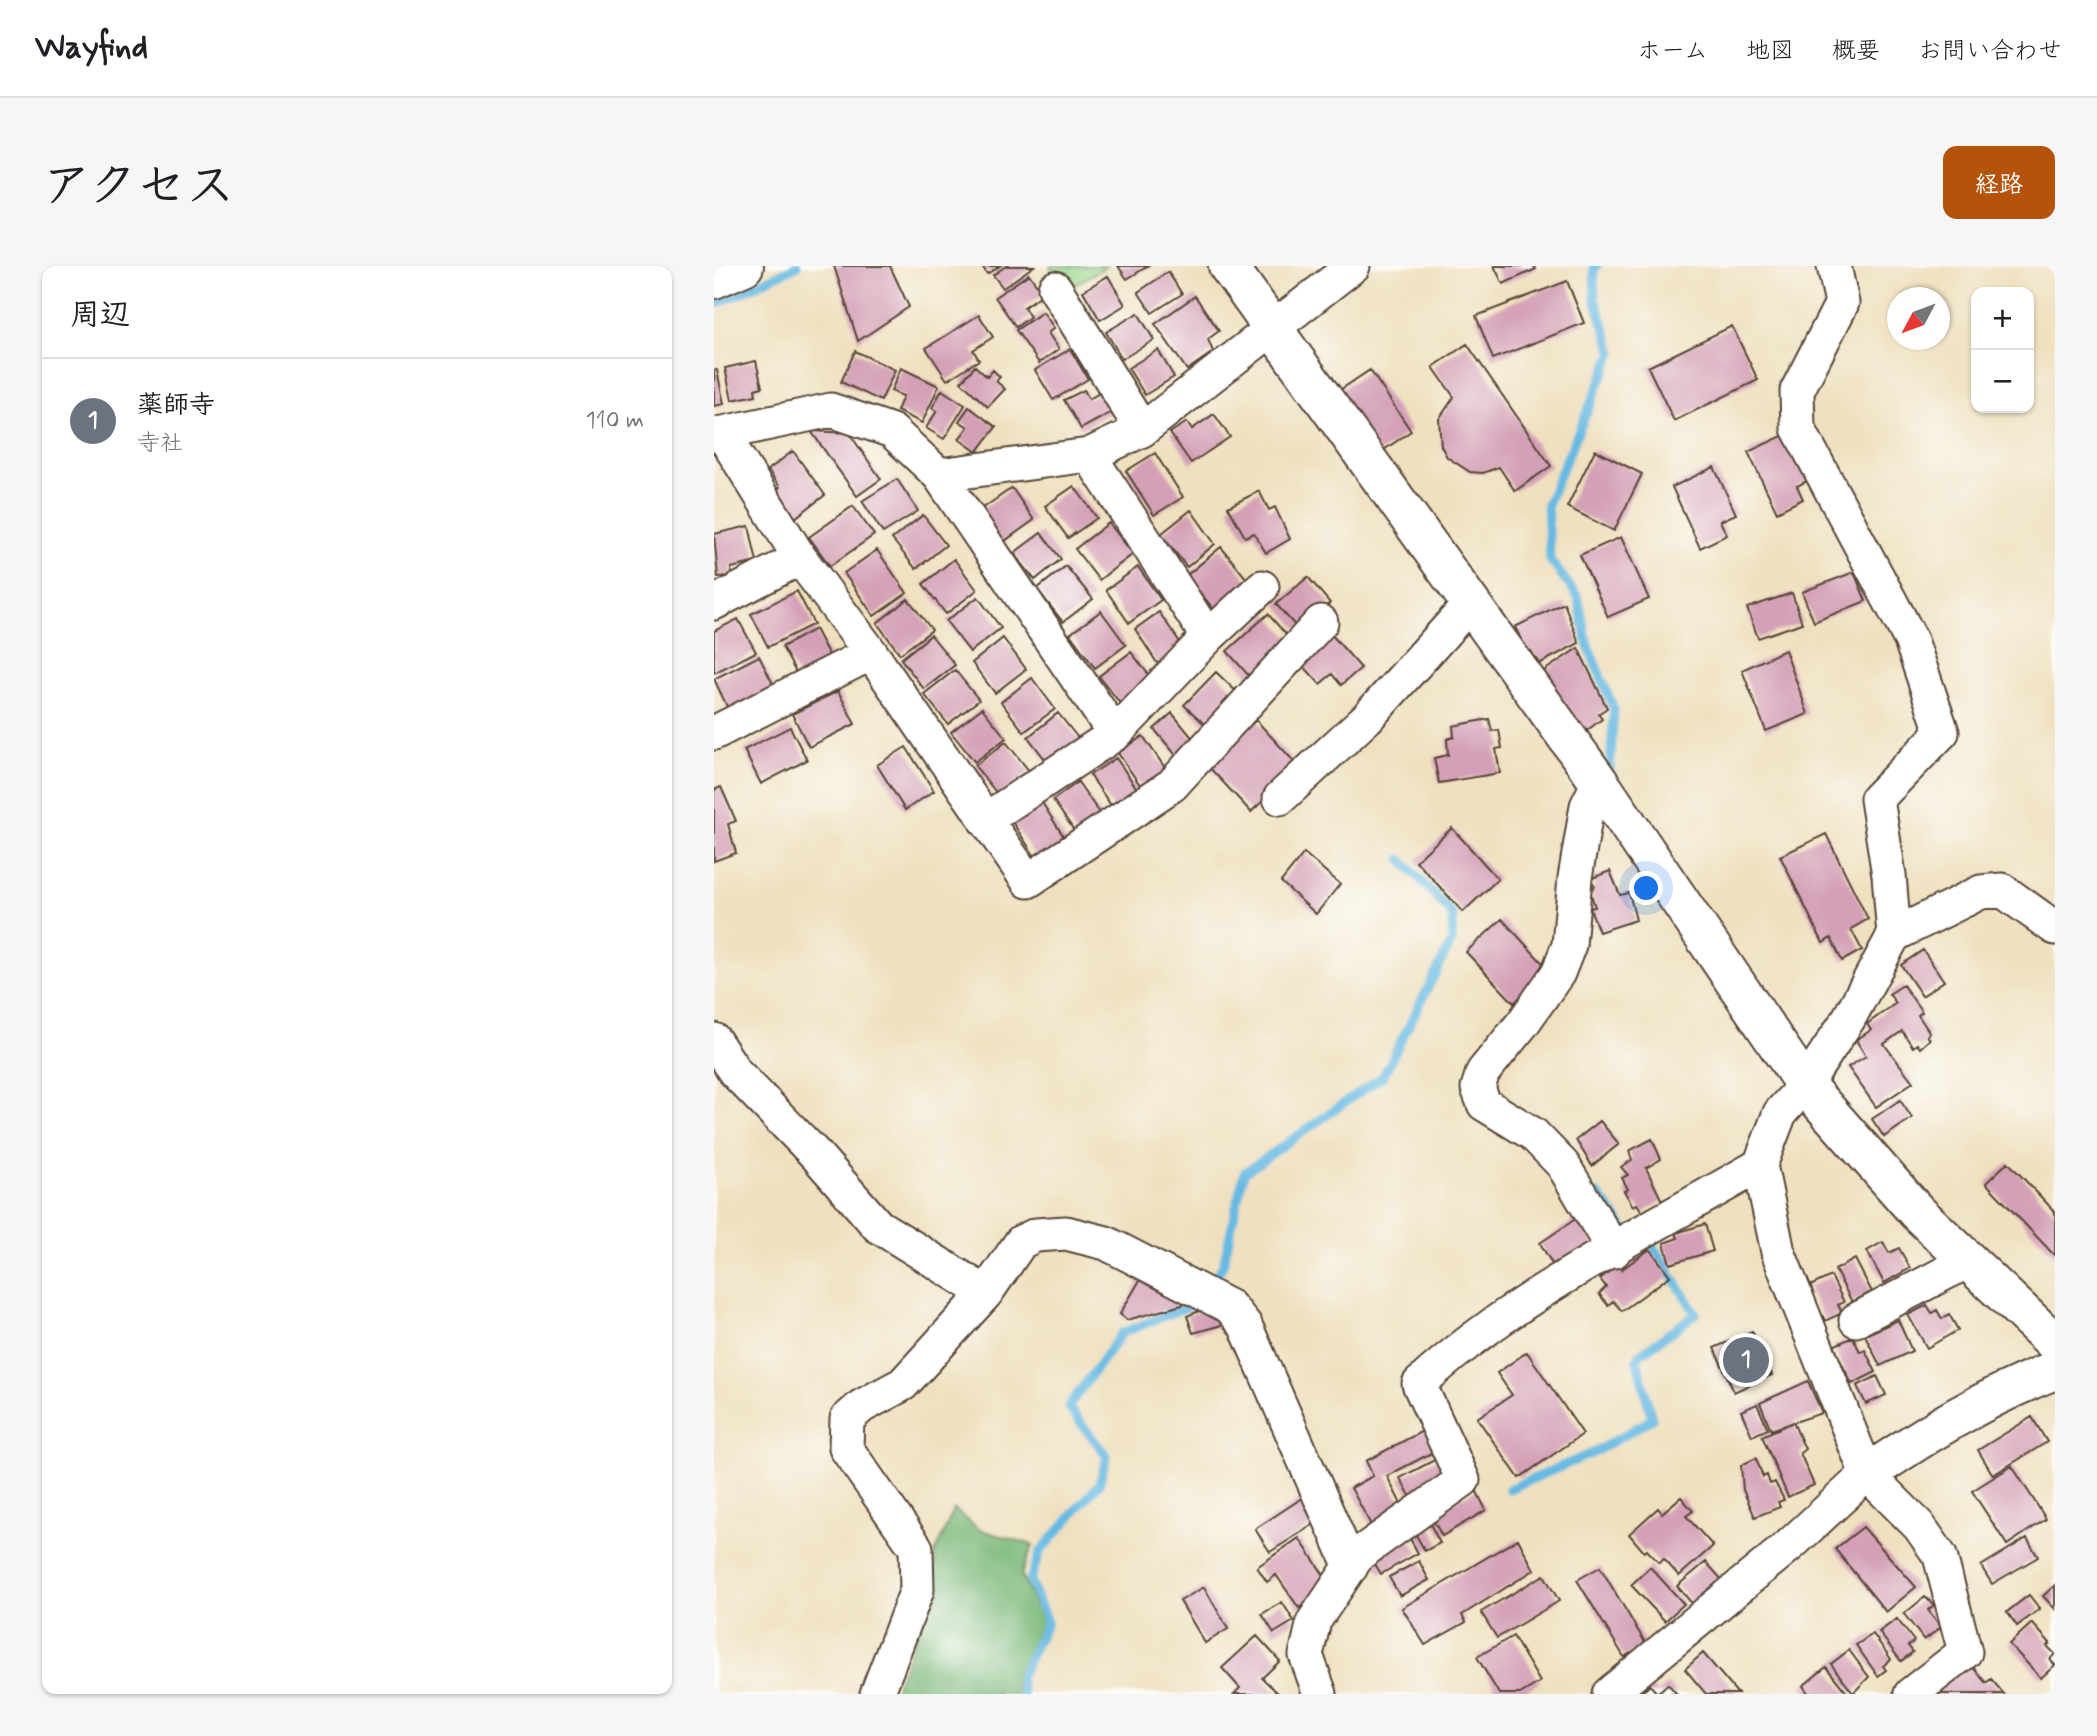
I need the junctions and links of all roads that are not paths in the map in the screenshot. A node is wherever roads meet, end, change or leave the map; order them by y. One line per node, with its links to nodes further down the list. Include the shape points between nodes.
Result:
1 (744, 266): 5 (street)
2 (1228, 266): 7 (street)
3 (1353, 266): 7 (street)
4 (1834, 266): 25 (street, via 1842,303 1797,391 1798,428 1911,640 1942,732 1877,799)
5 (714, 279)
6 (1055, 288): 8 (street)
7 (1273, 330): 8 (street); 15 (street)
8 (1142, 430): 10 (street)
9 (718, 434): 11 (street, via 831,410 892,431); 12 (street)
10 (1089, 455): 11 (street); 17 (street)
11 (939, 475): 20 (street)
12 (800, 558): 14 (street); 18 (street)
13 (1262, 587): 17 (street)
14 (714, 603)
15 (1469, 604): 21 (street); 22 (street, via 1367,718)
16 (1321, 622): 23 (street, via 1171,785 1028,881)
17 (1208, 637): 20 (street)
18 (872, 653): 19 (street); 23 (street)
19 (714, 733)
20 (1115, 734): 23 (street)
21 (1600, 782): 27 (street); 29 (street, via 1587,806 1569,945 1523,1023 1483,1072 1478,1088 1484,1104 1533,1134 1563,1165)
22 (1280, 798)
23 (985, 820)
24 (2055, 928): 25 (street, via 2002,890 1981,892)
25 (1894, 935): 27 (street, via 1849,1018)
26 (714, 1040): 31 (street, via 734,1072 878,1226)
27 (1805, 1085): 28 (street, via 1780,1113); 30 (street, via 1917,1212)
28 (1760, 1165): 29 (street); 35 (street, via 1778,1252)
29 (1614, 1251): 36 (street, via 1556,1283 1448,1357 1419,1384 1463,1480 1359,1554)
30 (1968, 1261): 32 (street); 33 (street)
31 (986, 1293): 36 (street, via 1021,1242 1036,1235 1066,1233 1106,1243 1230,1307 1245,1325); 37 (street, via 903,1384 847,1419 846,1448 916,1548 916,1590)
32 (1856, 1320)
33 (2055, 1343)
34 (2055, 1370): 35 (street, via 1935,1428)
35 (1867, 1474): 39 (street, via 1791,1544); 40 (street, via 1919,1526 1940,1556 1965,1652)
36 (1351, 1567): 38 (street, via 1314,1621 1307,1655)
37 (877, 1694)
38 (1320, 1694)
39 (1609, 1694)
40 (1911, 1694)

